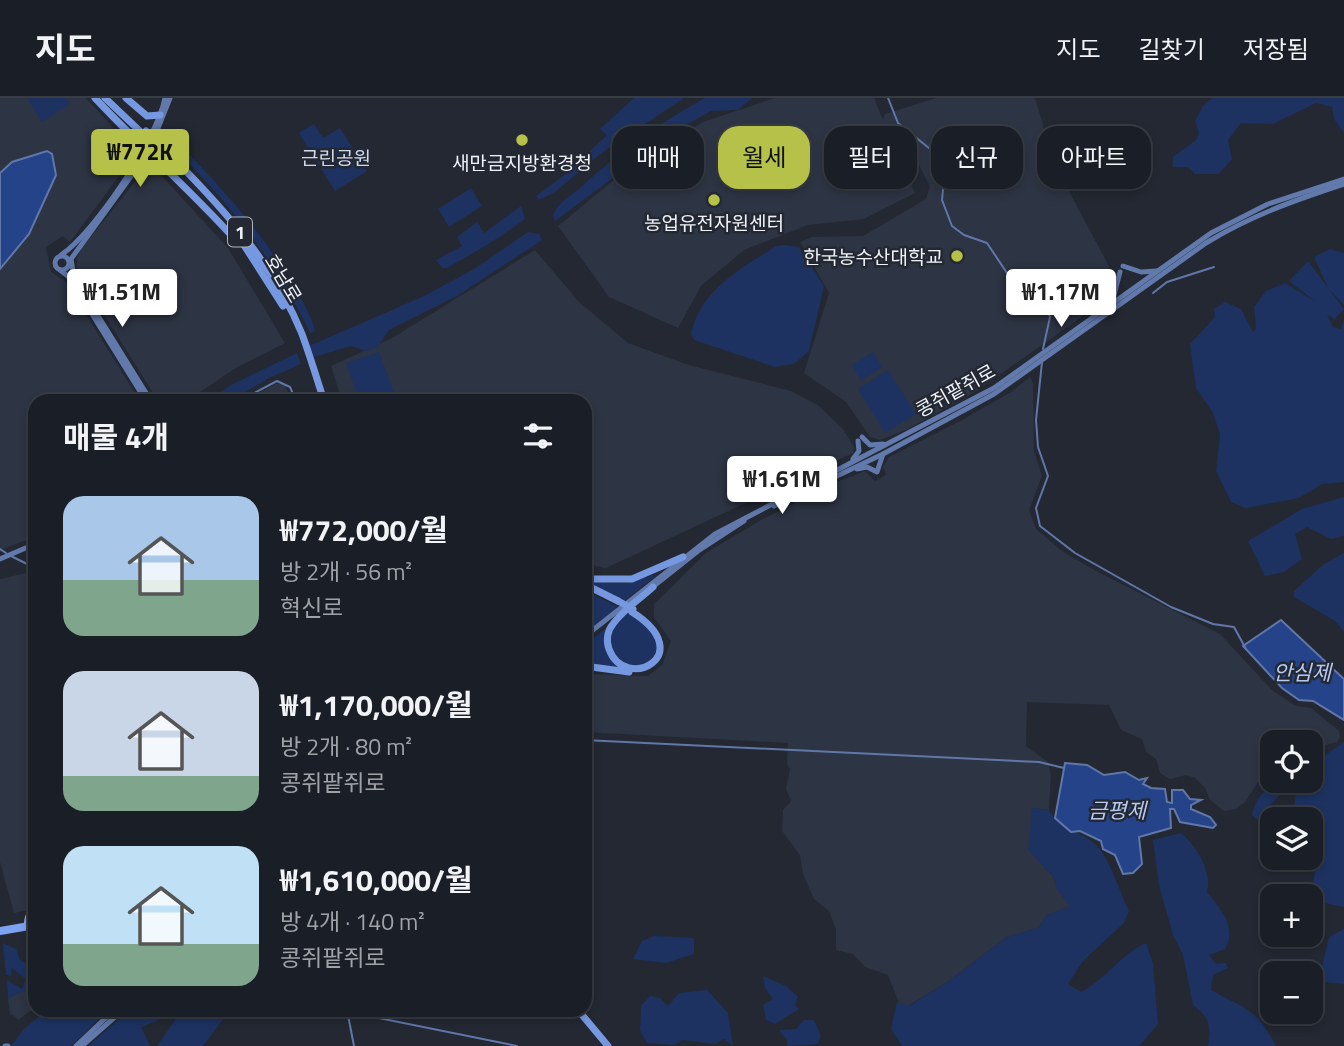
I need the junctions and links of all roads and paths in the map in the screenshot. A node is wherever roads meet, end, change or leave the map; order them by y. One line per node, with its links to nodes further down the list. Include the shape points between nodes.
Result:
1 (94, 98): 9 (highway)
2 (105, 98): 7 (highway, 호남로 / 1)
3 (111, 98): 7 (highway, 호남로 / 1)
4 (127, 98): 6 (highway, via 151,118)
5 (167, 98): 6 (main road); 9 (main road)
6 (160, 115): 9 (main road)
7 (145, 133): 8 (highway, 호남로 / 1, bridge)
8 (159, 147): 12 (highway, 호남로 / 1); 20 (highway, 호남로 / 1, via 246,239 271,276)
9 (144, 154): 12 (highway, via 229,233); 13 (main road); 14 (main road)
10 (1344, 178): 16 (main road, 콩쥐팥쥐로, via 1236,218)
11 (1344, 184): 17 (main road, 콩쥐팥쥐로, via 1238,224)
12 (233, 230): 20 (highway, 호남로 / 1)
13 (61, 255): 14 (main road); 15 (main road, via 54,263)
14 (70, 262): 15 (main road); 22 (main road, via 74,278)
15 (60, 270): 23 (main road, via 69,277)
16 (1160, 270): 17 (main road, 콩쥐팥쥐로); 18 (main road, via 1122,269)
17 (1154, 277): 18 (main road, 콩쥐팥쥐로); 21 (main road, 콩쥐팥쥐로)
18 (1112, 303): 19 (main road, 콩쥐팥쥐로)
19 (1086, 322): 21 (main road); 25 (main road, 콩쥐팥쥐로, via 994,388)
20 (299, 334): 24 (highway, 호남로 / 1)
21 (1073, 339): 26 (main road, 콩쥐팥쥐로, via 994,394)
22 (144, 394)
23 (144, 394)
24 (320, 394)
25 (888, 445): 27 (main road, 콩쥐팥쥐로); 27 (main road, via 870,445 860,439)
26 (883, 454): 27 (main road, 콩쥐팥쥐로); 27 (main road, via 877,472)
27 (852, 465): 29 (main road, 콩쥐팥쥐로, via 732,524); 32 (main road, 콩쥐팥쥐로, via 744,521)
28 (28, 548): 30 (main road)
29 (683, 557): 31 (highway, via 632,579); 35 (main road, 콩쥐팥쥐로)
30 (0, 559)
31 (592, 583)
32 (653, 587): 34 (highway, via 612,624 607,637 609,651 618,662 640,669 652,662 660,643 656,629); 36 (main road, 콩쥐팥쥐로)
33 (592, 588): 34 (highway, bridge)
34 (633, 611): 37 (highway, via 657,625 662,636 656,664 635,673)
35 (592, 632)
36 (592, 633)
37 (592, 667)
38 (28, 925): 40 (highway)
39 (28, 925): 40 (highway)
40 (0, 929)
41 (107, 1017): 45 (main road)
42 (115, 1017): 46 (main road)
43 (584, 1017): 47 (highway)
44 (590, 1017): 48 (highway)
45 (76, 1046)
46 (82, 1046)
47 (608, 1046)
48 (614, 1046)

